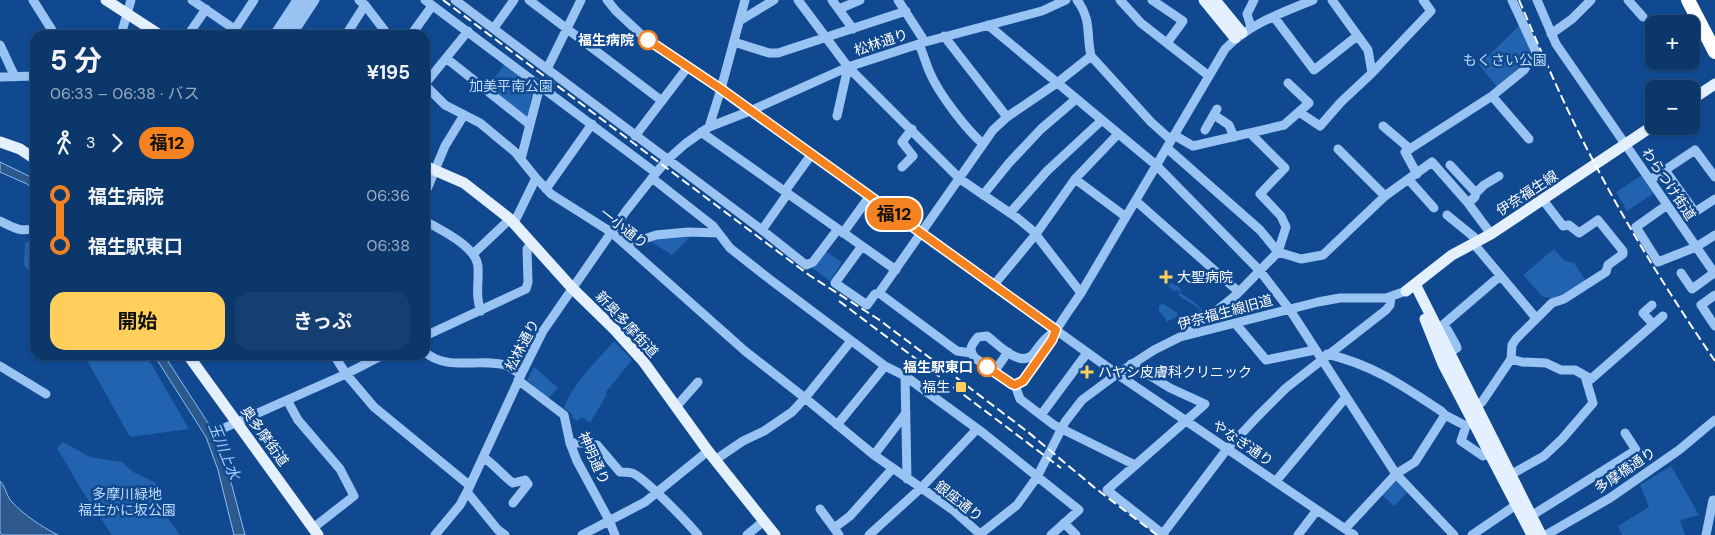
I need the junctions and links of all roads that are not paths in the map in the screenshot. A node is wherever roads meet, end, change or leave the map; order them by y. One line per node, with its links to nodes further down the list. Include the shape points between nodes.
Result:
1 (33, 0): 49 (street)
2 (106, 0): 41 (main road)
3 (131, 0): 41 (street)
4 (192, 0): 38 (street)
5 (254, 0): 47 (street)
6 (297, 0): 53 (street)
7 (305, 0): 54 (street)
8 (315, 0): 55 (street)
9 (455, 0): 46 (street)
10 (514, 0): 46 (street)
11 (529, 0): 59 (street)
12 (581, 0): 59 (street)
13 (608, 0): 75 (street, やなぎ通り, via 645,38)
14 (745, 0): 44 (street)
15 (774, 0): 44 (street)
16 (798, 0): 66 (street)
17 (832, 0): 39 (street)
18 (860, 0): 39 (street)
19 (898, 0): 40 (street)
20 (1066, 0): 45 (street, 松林通り, via 1042,11)
21 (1077, 0): 72 (street, via 1087,19)
22 (1120, 0): 69 (street, via 1141,23)
23 (1152, 0): 69 (street, via 1183,21)
24 (1204, 0): 61 (main road)
25 (1215, 0): 61 (main road)
26 (1254, 0): 61 (street)
27 (1313, 0): 42 (street)
28 (1332, 0): 65 (street)
29 (1423, 0): 77 (street, via 1430,12)
30 (1512, 0): 90 (street, via 1536,52 1524,70)
31 (1537, 0): 62 (street, わらつけ街道)
32 (1591, 0): 62 (street)
33 (1628, 0): 43 (street)
34 (1688, 0): 71 (highway)
35 (1697, 0): 63 (highway)
36 (362, 3): 56 (street); 57 (street)
37 (428, 3): 58 (street); 60 (street)
38 (206, 9): 47 (street); 52 (street)
39 (839, 9): 48 (street)
40 (906, 11): 48 (street); 68 (street)
41 (127, 14): 50 (street); 51 (main road)
42 (1274, 17): 61 (street); 65 (street, via 1314,70)
43 (1643, 17)
44 (741, 20): 67 (street)
45 (988, 25): 64 (street, 松林通り); 83 (street)
46 (494, 28): 76 (street)
47 (235, 29)
48 (853, 29): 66 (street)
49 (52, 30)
50 (122, 30)
51 (152, 30)
52 (191, 30)
53 (277, 30)
54 (285, 30)
55 (295, 30)
56 (348, 30)
57 (384, 30)
58 (414, 30)
59 (566, 30): 76 (street); 92 (street)
60 (468, 31): 73 (street); 86 (street)
61 (1242, 33): 79 (street, via 1225,49)
62 (1551, 34): 114 (street, わらつけ街道)
63 (1715, 35)
64 (944, 36): 68 (street, 松林通り); 97 (street)
65 (1357, 36): 77 (street, via 1368,50)
66 (827, 38): 67 (street, via 778,53); 74 (street)
67 (734, 42): 88 (street)
68 (922, 43): 74 (street, 松林通り); 113 (street, via 930,74 937,86 970,132)
69 (1167, 43): 79 (street)
70 (0, 45): 81 (street)
71 (1715, 52)
72 (1092, 56): 83 (street); 111 (street)
73 (446, 58): 82 (street); 99 (street)
74 (848, 67): 93 (street, 松林通り); 96 (street); 103 (street)
75 (687, 68): 88 (street, やなぎ通り); 92 (street)
76 (547, 69): 108 (street)
77 (1372, 73): 94 (street, via 1320,126)
78 (30, 76): 81 (street)
79 (1209, 76): 111 (street)
80 (0, 77): 81 (street)
81 (15, 77)
82 (430, 78)
83 (1057, 83): 91 (street); 97 (street)
84 (1288, 84): 94 (street, via 1309,103)
85 (1715, 84): 89 (main road)
86 (540, 86): 99 (street); 100 (street)
87 (430, 89): 95 (street, 一小通り, via 445,105)
88 (721, 89): 93 (street, やなぎ通り); 102 (street)
89 (1700, 94)
90 (1492, 96): 110 (street); 116 (street)
91 (1076, 99): 98 (street); 138 (street, via 1041,129)
92 (662, 101): 108 (street)
93 (750, 111): 102 (street, 松林通り); 117 (street, やなぎ通り)
94 (1299, 112): 106 (street, via 1284,125)
95 (464, 115): 119 (street, 一小通り, via 480,123); 124 (street)
96 (837, 116)
97 (1006, 116): 113 (street)
98 (1102, 120): 107 (street); 147 (street, via 1047,171)
99 (529, 124): 119 (street)
100 (592, 124): 127 (street); 135 (street)
101 (1383, 126): 116 (street)
102 (705, 129): 120 (street, 松林通り); 136 (street)
103 (912, 129): 123 (street, via 902,142 913,156); 131 (street)
104 (1205, 130): 109 (street, via 1216,112 1229,125)
105 (1645, 131): 114 (main road, 伊奈福生線)
106 (1250, 133): 109 (street); 167 (street, via 1285,168 1260,194 1281,216 1286,227)
107 (1118, 134): 121 (street); 132 (street)
108 (635, 136): 120 (street)
109 (1234, 137): 111 (street, via 1193,146)
110 (1529, 139)
111 (1170, 141): 121 (street); 167 (street)
112 (0, 142): 118 (main road)
113 (983, 144): 131 (street)
114 (1625, 144): 134 (street, わらつけ街道); 142 (main road, 伊奈福生線)
115 (1338, 149): 140 (street)
116 (1410, 149): 126 (street, via 1404,152)
117 (811, 155): 136 (street); 139 (street, やなぎ通り)
118 (30, 156)
119 (520, 159): 130 (street, 一小通り)
120 (667, 160): 127 (street, 松林通り); 154 (street)
121 (1156, 165): 143 (street); 171 (street)
122 (1450, 165): 137 (street)
123 (902, 167)
124 (430, 168): 151 (main road, 新奥多摩街道, via 464,183)
125 (1665, 170): 129 (street, via 1695,150); 134 (street); 141 (street, via 1694,212)
126 (1417, 174): 133 (street); 144 (street, via 1432,162)
127 (654, 176): 156 (street, 松林通り); 157 (street)
128 (1499, 176): 137 (street)
129 (1715, 177)
130 (536, 178): 135 (street, 一小通り); 151 (street)
131 (960, 178): 138 (street); 158 (street)
132 (1075, 179): 149 (street); 159 (street)
133 (1409, 180): 140 (street); 146 (street)
134 (1650, 180): 145 (street, わらつけ街道)
135 (546, 189): 156 (street, 一小通り)
136 (786, 192): 154 (street); 155 (street)
137 (1476, 193): 144 (street)
138 (983, 195): 147 (street)
139 (869, 196): 155 (street); 158 (street, やなぎ通り)
140 (1385, 196): 167 (street, via 1323,255 1301,258)
141 (1715, 199)
142 (1543, 200): 160 (main road, 伊奈福生線); 186 (street, via 1563,226 1569,225 1579,233 1598,220 1623,254 1608,265 1606,272 1564,299 1552,303)
143 (1136, 201): 149 (street); 177 (street)
144 (1468, 203): 160 (street)
145 (1667, 205): 166 (street, わらつけ街道); 166 (street, via 1636,227 1656,260 1661,262)
146 (1434, 208)
147 (1010, 213): 159 (street)
148 (1447, 215): 163 (street, via 1474,237)
149 (1126, 217): 179 (street)
150 (0, 221): 153 (street, via 17,230)
151 (512, 221): 162 (main road, 新奥多摩街道); 168 (street)
152 (430, 224): 168 (street, via 456,239)
153 (30, 230)
154 (762, 230): 155 (street, via 806,265 813,262)
155 (841, 231): 165 (street)
156 (611, 232): 164 (street, 一小通り); 176 (street, 松林通り)
157 (718, 233): 164 (street, via 671,233); 193 (street, via 730,248)
158 (922, 234): 169 (street); 174 (street, やなぎ通り)
159 (1036, 234): 174 (street); 179 (street)
160 (1491, 234): 163 (main road, 伊奈福生線)
161 (1715, 235): 166 (street)
162 (532, 243): 176 (main road, 新奥多摩街道); 184 (street, via 526,249 526,289)
163 (1475, 243): 173 (street); 175 (main road, 伊奈福生線, via 1452,254)
164 (626, 245): 218 (street, 一小通り, via 745,351)
165 (862, 246): 169 (street); 178 (street, via 836,282 867,305 875,294)
166 (1696, 247): 170 (street, わらつけ街道)
167 (1278, 252): 171 (street)
168 (473, 254): 184 (street, via 478,266)
169 (896, 270): 178 (street)
170 (1714, 270): 172 (street, via 1692,289)
171 (1260, 271): 177 (street); 183 (street)
172 (1680, 274)
173 (1500, 276): 186 (street); 196 (street, via 1444,324 1456,345)
174 (993, 286): 190 (street, やなぎ通り)
175 (1410, 288): 181 (street, 伊奈福生線旧道); 196 (main road); 228 (main road)
176 (573, 289): 213 (street, 松林通り, via 543,331); 220 (main road, 新奥多摩街道, via 643,361)
177 (1239, 292): 192 (street)
178 (879, 294): 197 (street, via 957,351)
179 (1081, 294): 190 (street)
180 (1715, 295): 189 (street, via 1701,305)
181 (1391, 297): 183 (street, 伊奈福生線旧道, via 1340,298); 200 (street, via 1386,310)
182 (1652, 304): 188 (street, via 1644,312)
183 (1290, 310): 187 (street, 伊奈福生線旧道); 194 (street)
184 (481, 311): 191 (street)
185 (1662, 316): 188 (street)
186 (1536, 318): 201 (street, via 1512,345)
187 (1235, 323): 192 (street, 伊奈福生線旧道); 194 (street, via 1266,360)
188 (1653, 324): 212 (street, via 1591,379)
189 (1715, 326)
190 (1056, 330): 195 (street, via 1046,336 1029,358 1021,359); 198 (street, やなぎ通り); 215 (street, via 1023,381)
191 (430, 334)
192 (1180, 337): 205 (street, 伊奈福生線旧道)
193 (850, 341): 207 (street); 218 (street)
194 (1315, 350): 200 (street)
195 (1008, 352): 197 (street, via 982,335 972,344); 208 (street)
196 (1449, 352): 221 (main road)
197 (971, 353): 208 (street)
198 (1087, 353): 210 (street, やなぎ通り); 223 (street)
199 (430, 356): 213 (street, 神明通り, via 451,363 509,366)
200 (1324, 357): 217 (street); 224 (street, via 1353,360 1396,381); 235 (street, via 1286,388)
201 (1511, 359): 212 (street, via 1546,363 1561,370 1575,370); 221 (street)
202 (192, 360): 227 (main road, 奥多摩街道)
203 (337, 360): 209 (street)
204 (373, 360): 209 (street)
205 (1131, 364): 210 (street, 伊奈福生線旧道); 226 (street, via 1170,388 1205,404)
206 (0, 366): 216 (street)
207 (885, 366): 211 (street); 229 (street)
208 (994, 372): 215 (street)
209 (346, 374): 219 (street); 249 (street, via 374,407)
210 (1116, 374): 226 (street, やなぎ通り); 231 (street, 伊奈福生線旧道, via 1082,400)
211 (905, 376): 222 (street); 230 (street)
212 (1585, 376): 244 (street, via 1593,403 1544,456)
213 (519, 377): 234 (street, 神明通り, via 564,415); 239 (street, 松林通り)
214 (698, 382): 220 (street)
215 (1015, 385): 223 (street, via 1020,399)
216 (46, 394)
217 (1346, 397): 243 (street); 247 (street)
218 (805, 398): 229 (street, 一小通り); 240 (street, via 778,422)
219 (288, 400): 227 (street); 261 (street, via 298,420 340,469 354,496)
220 (676, 406): 236 (main road, 新奥多摩街道)
221 (1476, 407): 244 (main road)
222 (906, 413): 238 (street); 246 (street)
223 (1041, 415): 231 (street)
224 (1445, 415): 228 (street); 243 (street, via 1415,462)
225 (1715, 420): 281 (street, 多摩橋通り, via 1679,450 1610,498)
226 (1186, 421): 235 (street, やなぎ通り); 241 (street)
227 (236, 423): 232 (street); 261 (main road, 奥多摩街道)
228 (1470, 424): 237 (main road); 237 (street, via 1461,441 1483,456)
229 (837, 425): 238 (street, 一小通り)
230 (977, 429): 245 (street); 248 (street)
231 (1062, 429): 241 (street); 245 (street, 伊奈福生線旧道)
232 (215, 432)
233 (1625, 433): 256 (street, via 1636,450)
234 (570, 443): 250 (street, via 597,445 620,472 633,473); 257 (street, 神明通り)
235 (1227, 449): 247 (street, やなぎ通り); 274 (street)
236 (708, 451): 240 (main road, 新奥多摩街道); 250 (street)
237 (1489, 453): 253 (main road)
238 (874, 455): 242 (street, 銀座通り)
239 (483, 457): 249 (street, 松林通り); 252 (street, via 514,484 526,480 528,484)
240 (715, 460): 258 (main road, 新奥多摩街道)
241 (1135, 465): 274 (street, via 1107,490)
242 (893, 468): 246 (street, 銀座通り); 262 (street)
243 (1396, 474): 260 (street); 277 (street)
244 (1510, 475): 256 (main road)
245 (1037, 476): 259 (street, via 1079,510); 271 (street, 伊奈福生線旧道, via 1017,505)
246 (908, 479): 248 (street, 銀座通り)
247 (1276, 481): 255 (street, やなぎ通り)
248 (920, 488): 270 (street); 271 (street, 銀座通り, via 953,510)
249 (468, 489): 263 (street, 松林通り, via 460,505); 264 (street)
250 (656, 493): 257 (street, via 646,502); 267 (street)
251 (1713, 500): 282 (street)
252 (512, 504)
253 (1516, 505): 278 (street); 279 (main road)
254 (820, 508): 262 (street)
255 (1317, 510): 260 (street, やなぎ通り); 275 (street)
256 (1531, 516): 280 (main road)
257 (609, 520): 265 (street); 266 (street, 神明通り)
258 (764, 521): 268 (street); 269 (main road, 新奥多摩街道)
259 (1064, 523): 272 (street); 273 (street)
260 (1345, 529): 276 (street, やなぎ通り)
261 (315, 531)
262 (837, 531)
263 (435, 535)
264 (505, 535)
265 (582, 535)
266 (615, 535)
267 (698, 535)
268 (747, 535)
269 (775, 535)
270 (869, 535)
271 (980, 535)
272 (1051, 535)
273 (1076, 535)
274 (1163, 535)
275 (1298, 535)
276 (1354, 535)
277 (1454, 535)
278 (1472, 535)
279 (1532, 535)
280 (1541, 535)
281 (1546, 535)
282 (1706, 535)

